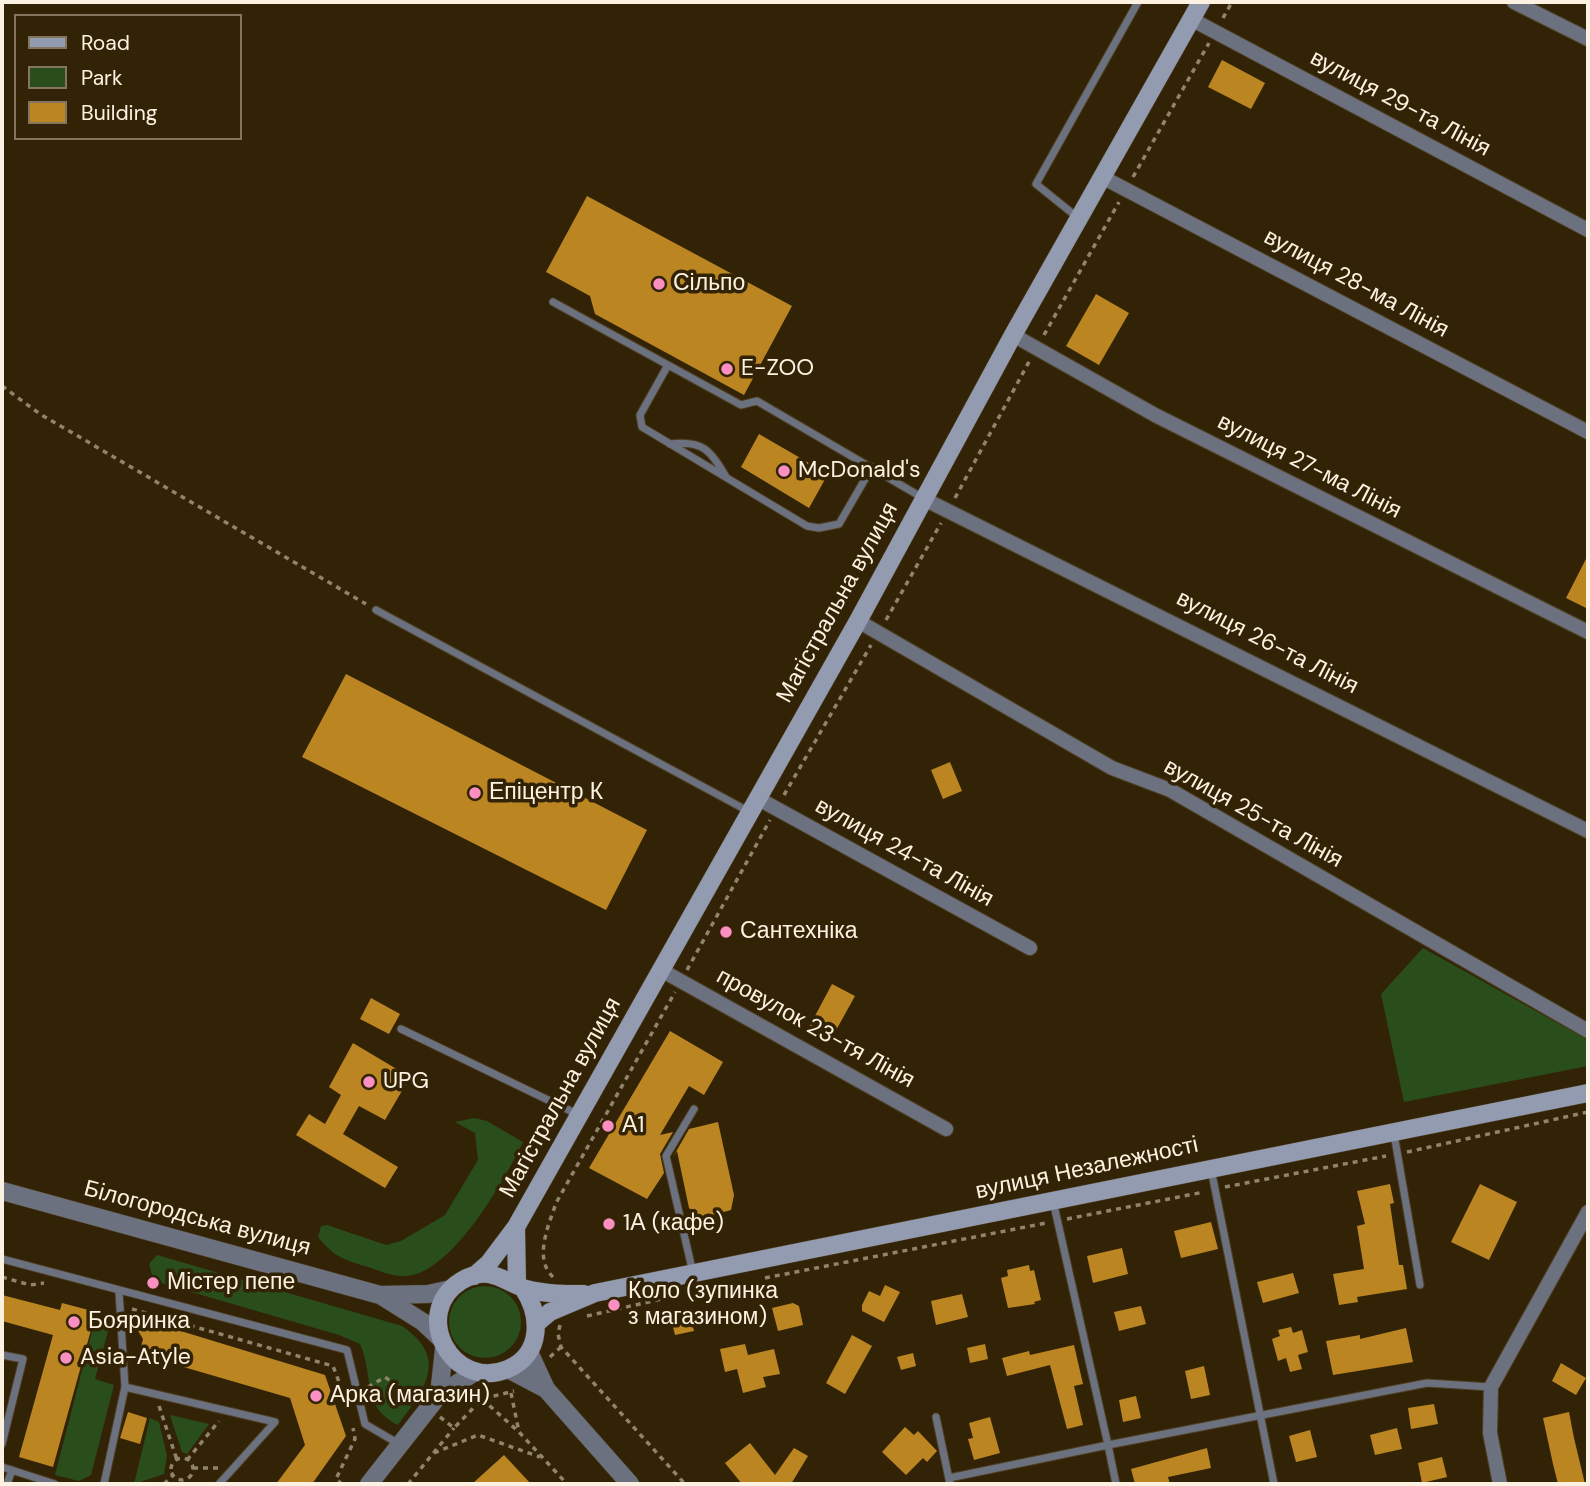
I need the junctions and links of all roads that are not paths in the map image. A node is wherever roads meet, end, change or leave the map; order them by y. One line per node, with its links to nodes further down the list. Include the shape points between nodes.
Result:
1 (1138, 2): 7 (lane, via 1036,184)
2 (1201, 2): 4 (main road, Магістральна вулиця)
3 (1514, 2): 5 (street)
4 (1191, 19): 6 (main road, Магістральна вулиця); 8 (street, вулиця 29-та Лінія)
5 (1588, 39)
6 (1102, 177): 7 (main road, Магістральна вулиця); 12 (street, вулиця 28-ма Лінія)
7 (1078, 219): 10 (main road, Магістральна вулиця)
8 (1588, 230)
9 (553, 302): 11 (lane)
10 (1013, 335): 16 (main road, Магістральна вулиця); 19 (street, вулиця 27-ма Лінія, via 1155,415)
11 (668, 365): 13 (lane, via 639,421 647,432); 14 (lane, via 741,405 757,401)
12 (1588, 432)
13 (670, 444): 15 (lane); 15 (lane, via 693,442 710,452)
14 (872, 467): 15 (lane, via 839,524 819,528 807,526); 16 (lane)
15 (726, 478)
16 (924, 499): 18 (main road, Магістральна вулиця); 21 (street, вулиця 26-та Лінія)
17 (376, 610): 20 (lane)
18 (858, 621): 20 (main road, Магістральна вулиця); 25 (street, вулиця 25-та Лінія, via 1112,768 1170,790)
19 (1588, 632)
20 (753, 805): 22 (street, вулиця 24-та Лінія, via 776,809); 23 (main road, Магістральна вулиця)
21 (1588, 831)
22 (1030, 948)
23 (661, 970): 28 (main road, Магістральна вулиця); 29 (street, провулок 23-тя Лінія)
24 (401, 1029): 28 (lane)
25 (1588, 1031)
26 (1588, 1093): 30 (main road, вулиця Незалежності)
27 (694, 1109): 37 (lane, via 666,1156)
28 (579, 1115): 35 (main road, Магістральна вулиця)
29 (946, 1129)
30 (1394, 1132): 31 (main road, вулиця Незалежності); 39 (lane)
31 (1211, 1168): 33 (main road, вулиця Незалежності); 55 (lane)
32 (2, 1191): 44 (street, Білогородська вулиця)
33 (1053, 1201): 37 (main road, вулиця Незалежності); 59 (lane)
34 (1588, 1212): 52 (street)
35 (516, 1227): 38 (main road, Магістральна вулиця); 40 (main road)
36 (2, 1259): 42 (lane)
37 (694, 1273): 43 (main road, вулиця Незалежності)
38 (474, 1276): 40 (main road, via 500,1275); 41 (main road)
39 (1420, 1285)
40 (520, 1286): 43 (main road, via 557,1293); 45 (main road, via 535,1310)
41 (452, 1289): 44 (street); 46 (main road, via 439,1312)
42 (119, 1292): 51 (lane); 58 (lane, via 347,1350 365,1424)
43 (595, 1293): 45 (main road, via 550,1312)
44 (380, 1295): 46 (street, via 423,1322)
45 (537, 1323): 47 (main road)
46 (442, 1343): 50 (main road, via 463,1367); 54 (street)
47 (529, 1352): 49 (main road); 53 (street)
48 (2, 1355): 57 (lane, via 23,1359)
49 (508, 1369): 50 (main road); 53 (street)
50 (475, 1372): 54 (street)
51 (125, 1387): 65 (lane); 66 (lane, via 275,1422)
52 (1491, 1387): 55 (lane, via 1427,1383); 71 (street, via 1490,1433)
53 (545, 1389): 68 (street)
54 (439, 1395): 58 (street)
55 (1263, 1416): 59 (lane); 70 (lane)
56 (936, 1417): 62 (lane)
57 (2, 1444)
58 (399, 1445): 67 (street)
59 (1108, 1445): 62 (lane); 69 (lane)
60 (2, 1466): 61 (lane)
61 (12, 1470): 63 (lane); 64 (lane)
62 (949, 1481)
63 (7, 1484)
64 (55, 1484)
65 (104, 1484)
66 (219, 1484)
67 (369, 1484)
68 (630, 1484)
69 (1116, 1484)
70 (1274, 1484)
71 (1500, 1484)

